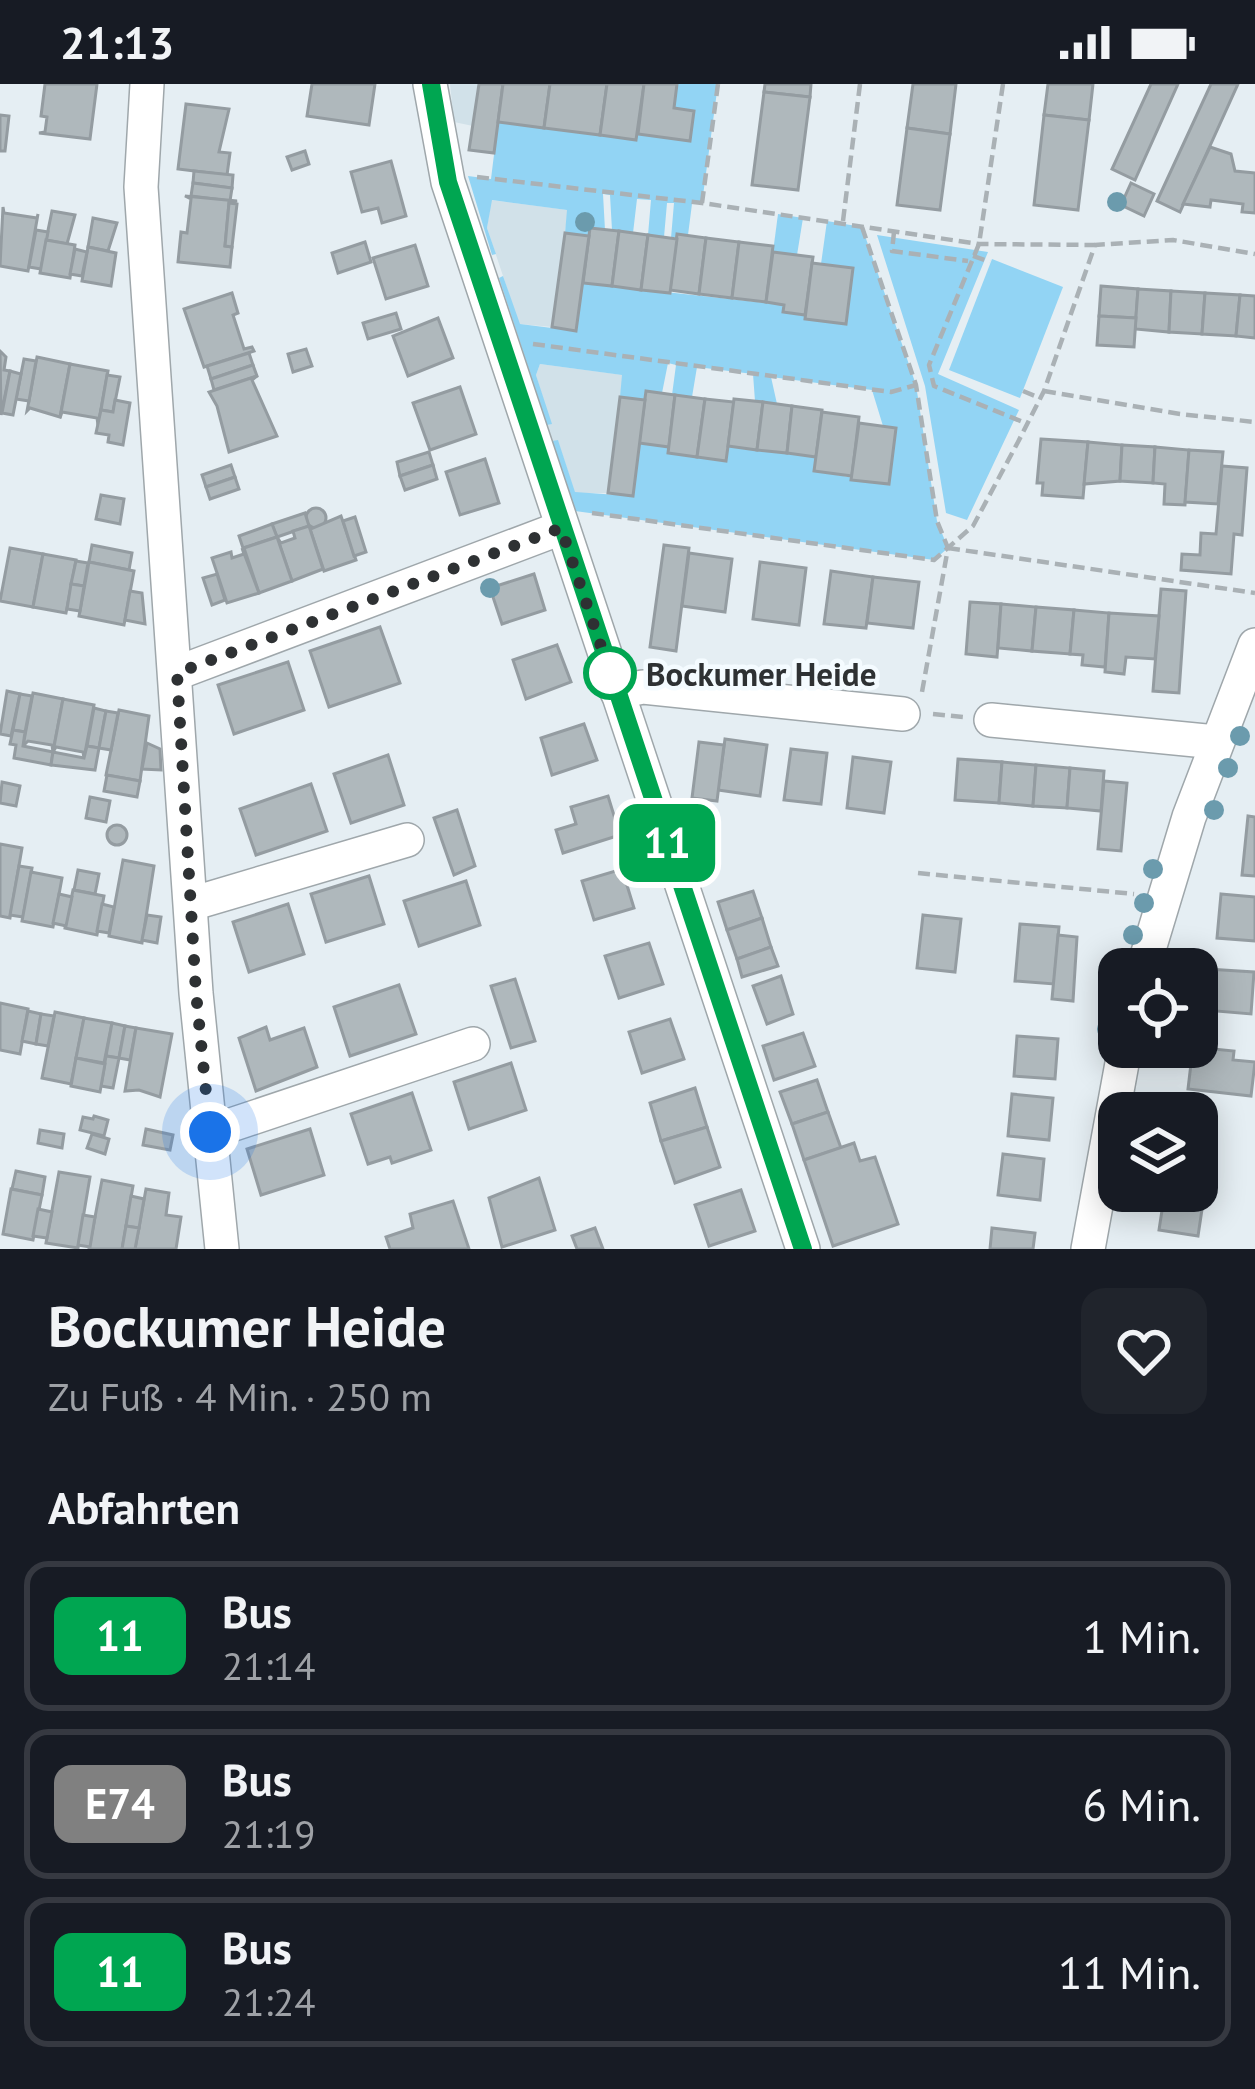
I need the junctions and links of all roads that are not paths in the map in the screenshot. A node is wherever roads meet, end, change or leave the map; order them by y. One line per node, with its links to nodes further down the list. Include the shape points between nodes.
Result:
1 (147, 84): 5 (street, via 141,187)
2 (430, 84): 3 (street, via 448,182)
3 (559, 522): 5 (street); 6 (street)
4 (1255, 645): 9 (street)
5 (177, 673): 11 (street)
6 (616, 692): 7 (street, via 643,686); 17 (street)
7 (903, 715)
8 (991, 720): 9 (street)
9 (1216, 742): 12 (street)
10 (407, 840): 11 (street)
11 (191, 904): 15 (street)
12 (1149, 948)
13 (473, 1044): 15 (street)
14 (1120, 1068): 18 (street)
15 (210, 1132): 16 (street)
16 (222, 1249)
17 (803, 1249)
18 (1088, 1249)

